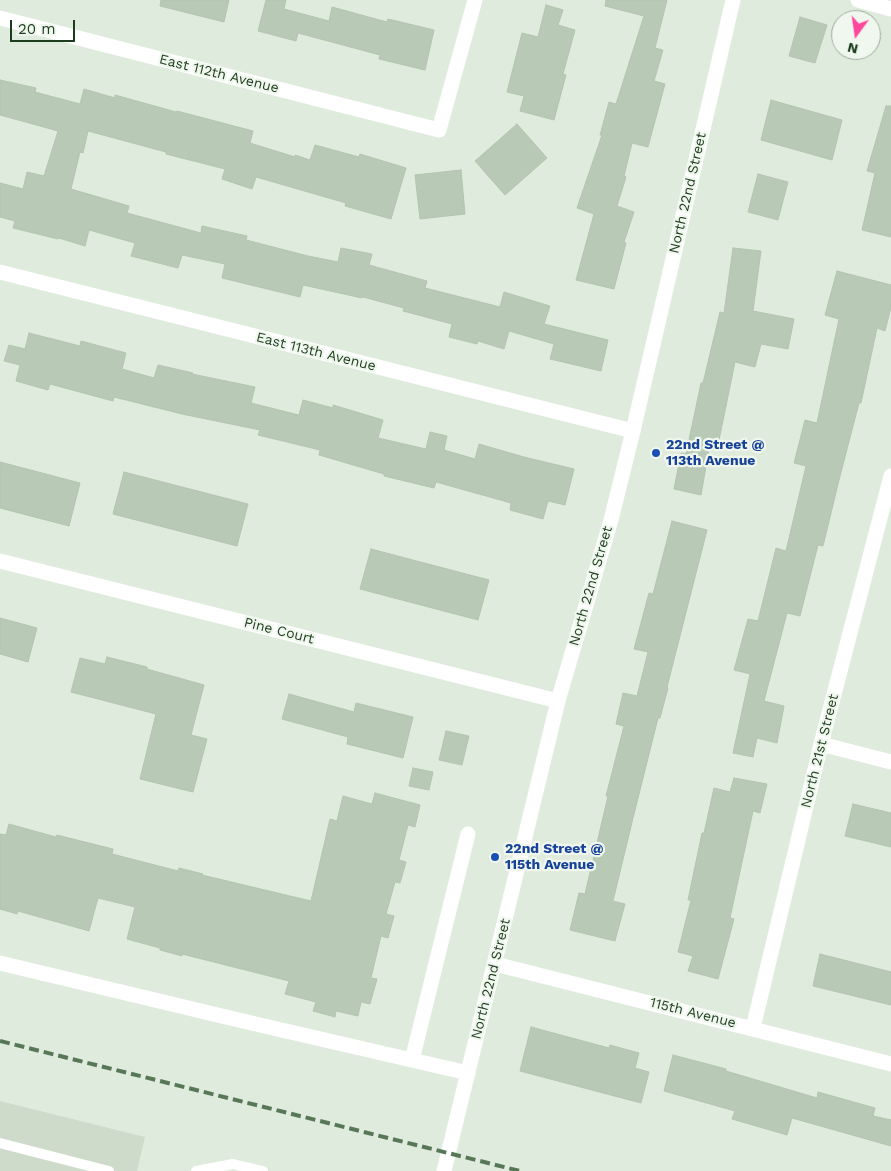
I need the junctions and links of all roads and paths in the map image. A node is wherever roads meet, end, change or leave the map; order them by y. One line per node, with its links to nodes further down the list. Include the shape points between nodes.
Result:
1 (475, 0): 5 (street, East 112th Avenue, via 439,130)
2 (733, 0): 7 (street, North 22nd Street)
3 (858, 0): 4 (street)
4 (891, 9)
5 (0, 18)
6 (0, 272): 7 (street, East 113th Avenue)
7 (633, 431): 10 (street, North 22nd Street, via 611,520)
8 (891, 476): 11 (street, North 21st Street)
9 (0, 561): 10 (street, Pine Court)
10 (558, 702): 15 (street, North 22nd Street)
11 (821, 744): 12 (street); 16 (street, North 21st Street)
12 (891, 762)
13 (468, 834): 17 (street)
14 (0, 963): 17 (street)
15 (495, 964): 16 (street, 115th Avenue); 19 (street, North 22nd Street)
16 (753, 1028): 18 (street, 115th Avenue)
17 (412, 1060): 19 (street)
18 (891, 1064)
19 (468, 1073): 24 (street, North 22nd Street)
20 (0, 1143): 21 (lane)
21 (109, 1171)
22 (196, 1171): 23 (lane, via 233,1164)
23 (263, 1171)
24 (444, 1171)

